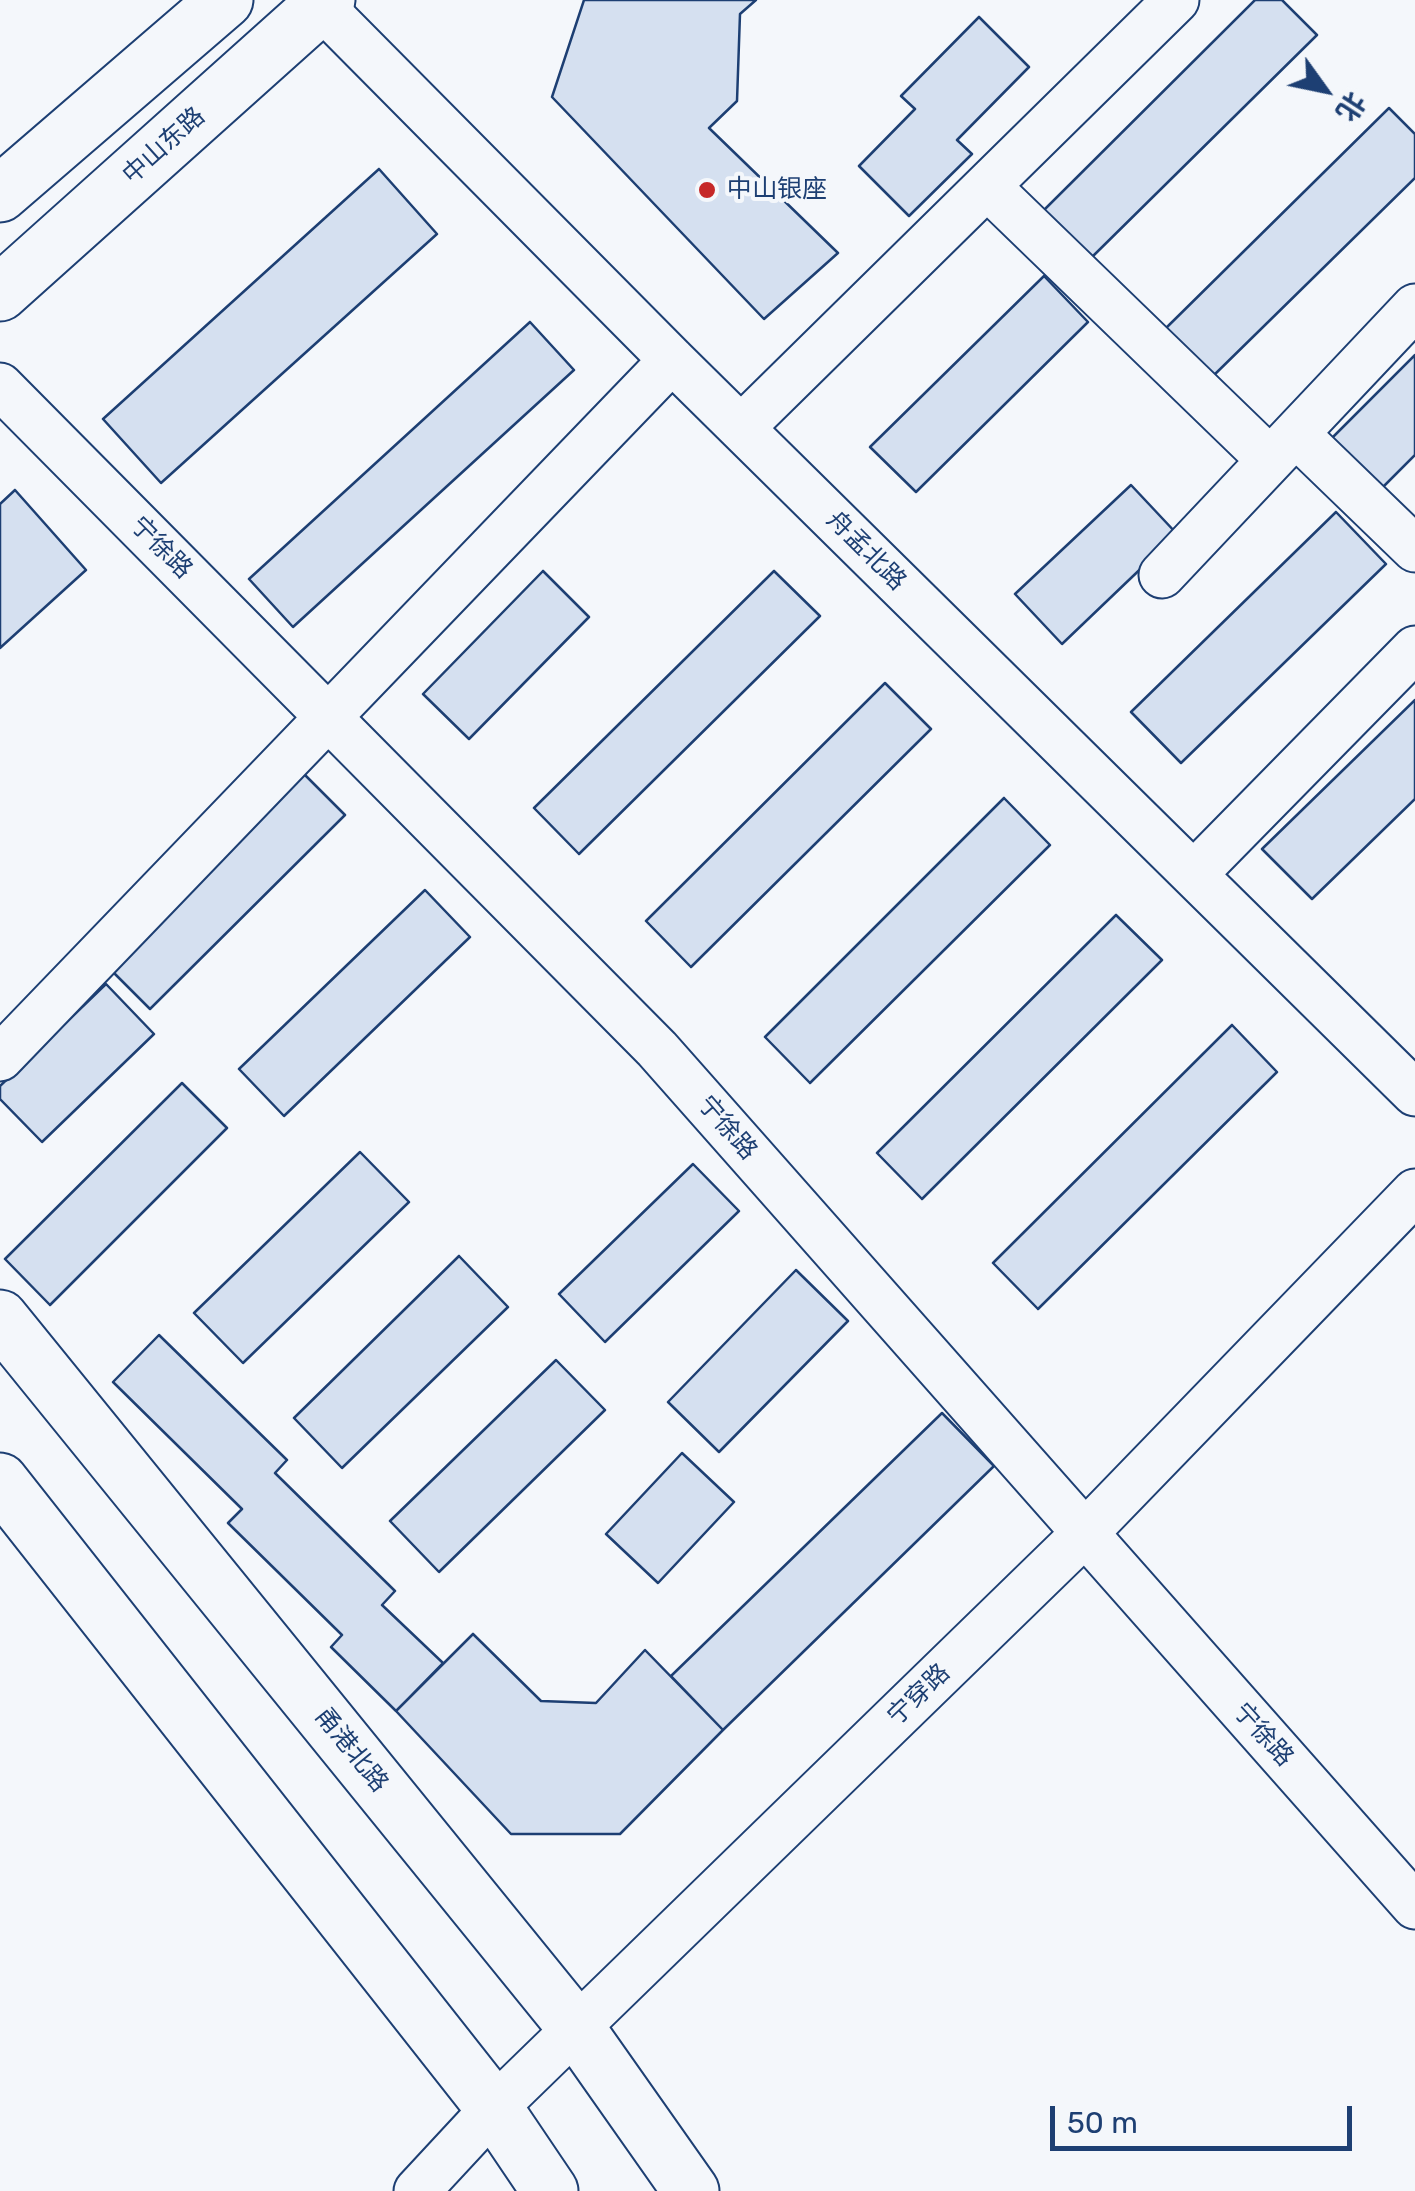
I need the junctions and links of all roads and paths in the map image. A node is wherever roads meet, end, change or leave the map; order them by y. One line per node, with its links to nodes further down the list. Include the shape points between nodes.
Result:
1 (225, 0): 5 (main road)
2 (1176, 0): 4 (street)
3 (324, 3): 6 (main road, 中山东路); 8 (street, 舟孟北路)
4 (987, 186): 10 (street); 11 (street)
5 (0, 194)
6 (0, 293)
7 (1415, 306): 11 (street)
8 (672, 360): 10 (street, 舟孟北路); 15 (street)
9 (0, 386): 15 (street, 宁徐路)
10 (740, 428): 16 (street, 舟孟北路)
11 (1283, 447): 12 (street); 13 (street)
12 (1415, 549)
13 (1162, 575)
14 (1415, 650): 16 (street)
15 (328, 716): 17 (street); 22 (street, 宁徐路, via 657,1049)
16 (1194, 874): 18 (street, 舟孟北路)
17 (0, 1058)
18 (1415, 1092)
19 (1415, 1192): 22 (street, 宁穿路)
20 (0, 1318): 24 (main road, 甬港北路)
21 (0, 1481): 25 (main road)
22 (1084, 1534): 23 (street, 宁徐路); 24 (street, 宁穿路)
23 (1415, 1906)
24 (577, 2029): 25 (street, 宁穿路); 28 (main road, 甬港北路)
25 (494, 2108): 26 (street, 宁穿路); 27 (main road)
26 (417, 2191)
27 (550, 2191)
28 (692, 2191)

